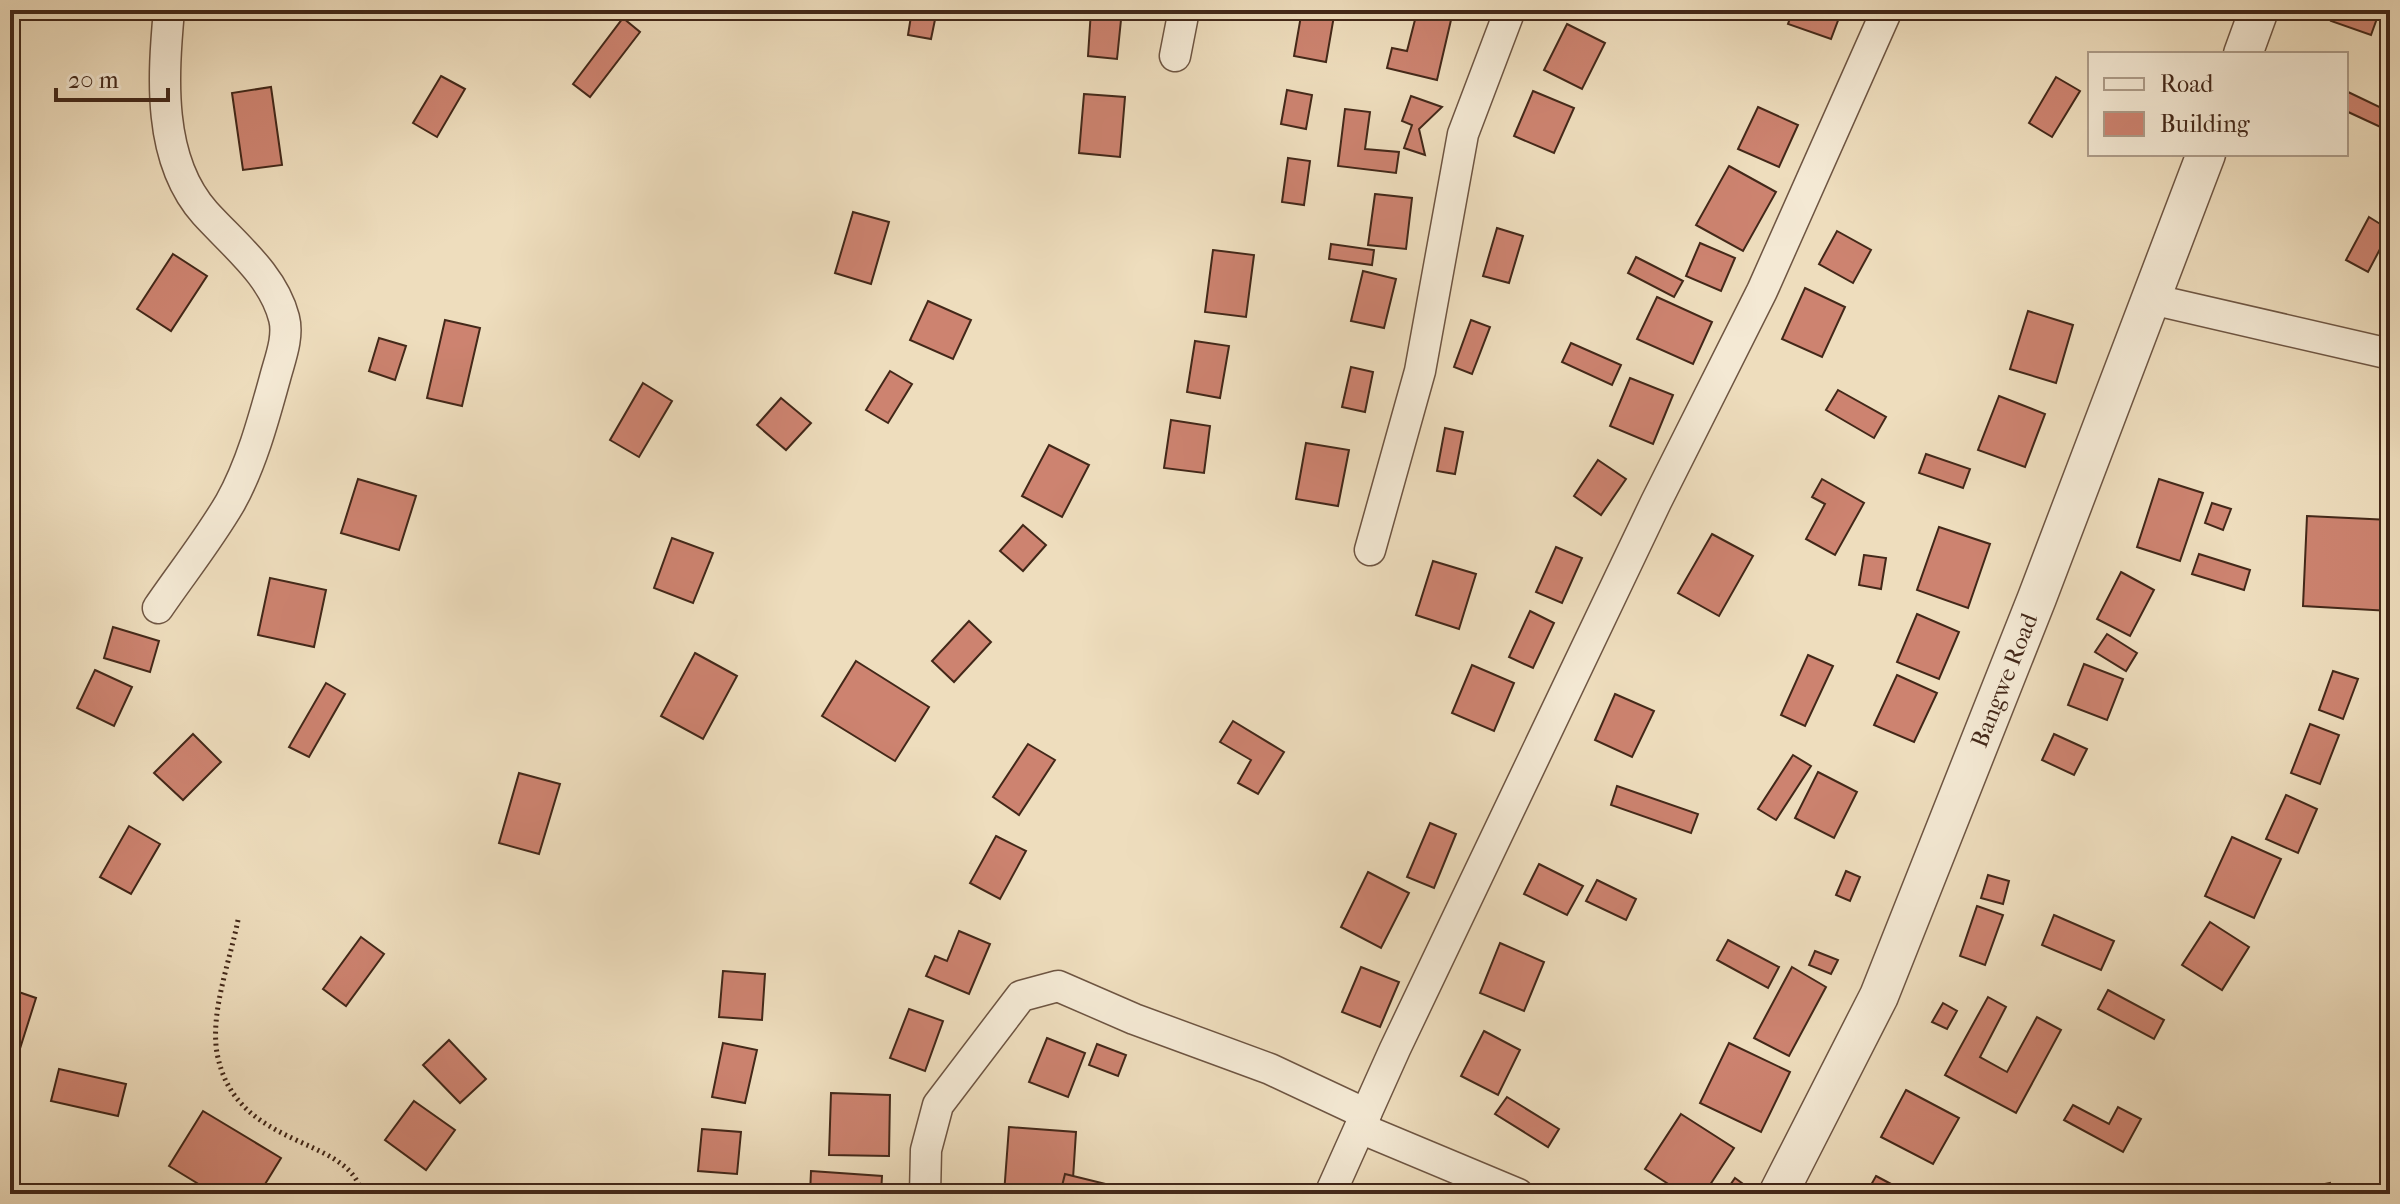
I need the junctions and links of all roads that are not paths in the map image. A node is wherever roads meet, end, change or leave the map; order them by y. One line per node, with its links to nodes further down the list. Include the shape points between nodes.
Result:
1 (169, 10): 12 (street, via 168,131 180,167 202,210 268,282 285,320 285,341 266,411 231,501)
2 (1184, 10): 7 (street)
3 (1510, 10): 11 (street, via 1463,134 1420,371)
4 (1887, 10): 13 (street, via 1762,291 1656,502)
5 (2259, 10): 6 (street)
6 (2244, 52)
7 (1175, 56)
8 (2205, 156): 9 (street, Bangwe Road)
9 (2151, 299): 10 (street); 17 (street, Bangwe Road, via 1879,996)
10 (2390, 354)
11 (1370, 550)
12 (158, 608)
13 (1363, 1121): 14 (street, via 1270,1069 1058,986 1021,996 938,1105 926,1150); 15 (street); 16 (street)
14 (925, 1194)
15 (1330, 1194)
16 (1518, 1194)
17 (1778, 1194)

